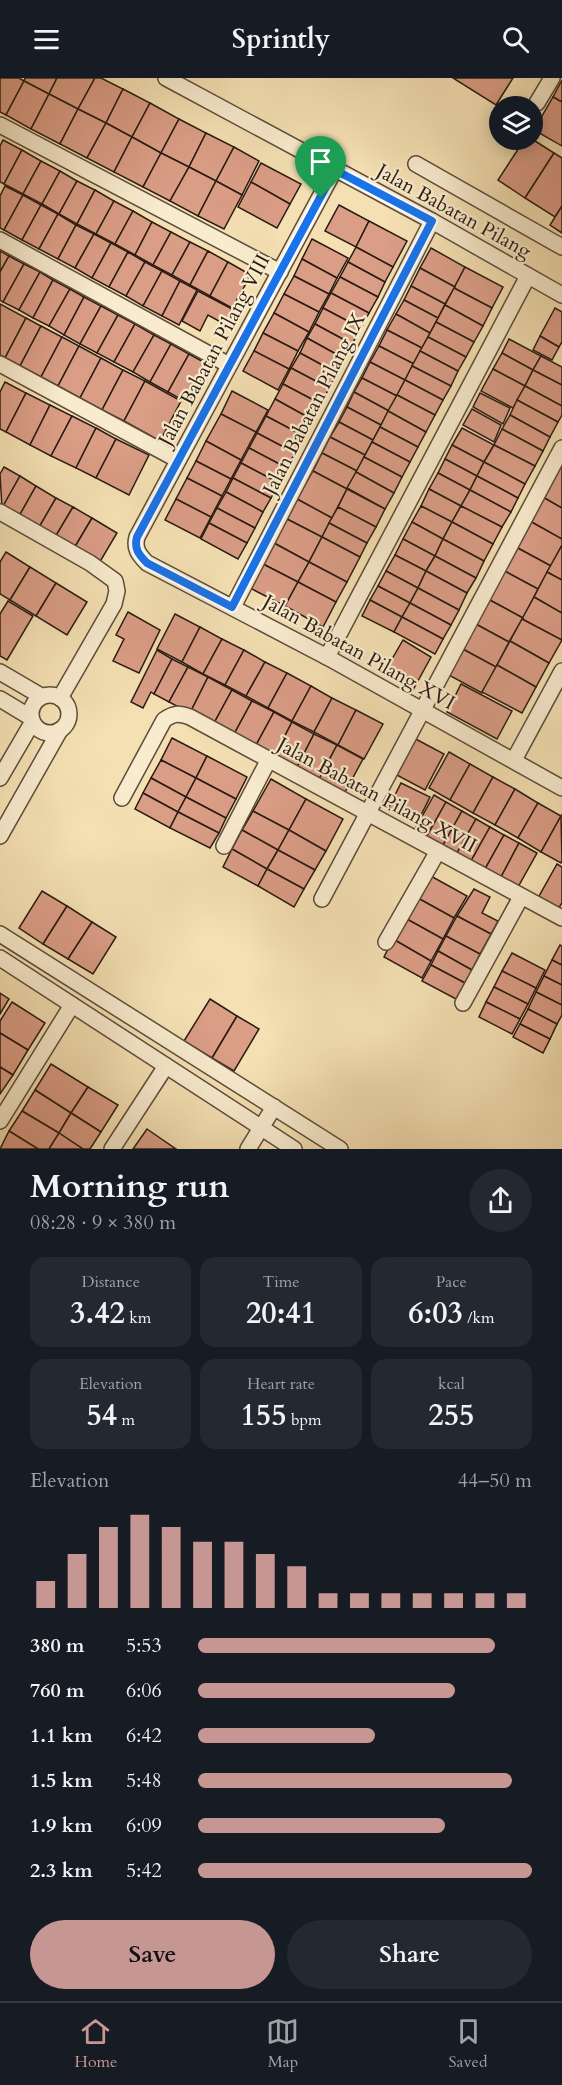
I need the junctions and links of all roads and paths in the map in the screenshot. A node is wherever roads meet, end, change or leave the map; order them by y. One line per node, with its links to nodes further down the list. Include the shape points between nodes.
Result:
1 (166, 78): 6 (street, Jalan Babatan Pilang)
2 (552, 78): 3 (street)
3 (541, 96)
4 (0, 125): 10 (street)
5 (416, 165): 9 (street)
6 (335, 170): 7 (street, Jalan Babatan Pilang); 10 (street, Jalan Babatan Pilang VIII)
7 (432, 221): 11 (street, Jalan Babatan Pilang); 19 (street, Jalan Babatan Pilang IX)
8 (0, 240): 14 (street)
9 (562, 248)
10 (280, 272): 14 (street, Jalan Babatan Pilang VIII)
11 (528, 276): 12 (street, Jalan Babatan Pilang); 20 (street)
12 (562, 296)
13 (0, 364): 16 (street)
14 (230, 365): 16 (street, Jalan Babatan Pilang VIII)
15 (562, 448): 26 (street)
16 (178, 460): 18 (street, Jalan Babatan Pilang VIII, via 137,537)
17 (0, 512): 24 (street, via 115,581 114,604)
18 (137, 551): 19 (street, Jalan Babatan Pilang XVI, via 147,563)
19 (232, 607): 20 (street, Jalan Babatan Pilang XVI)
20 (327, 657): 26 (street, Jalan Babatan Pilang XVI)
21 (562, 670): 29 (street)
22 (0, 672): 23 (street)
23 (41, 696): 24 (street); 27 (street, via 32,705)
24 (60, 698): 28 (street, via 69,714)
25 (0, 699): 27 (street)
26 (422, 711): 29 (street, Jalan Babatan Pilang XVI); 34 (street)
27 (31, 720): 28 (street, via 44,733); 31 (street)
28 (60, 730): 35 (street)
29 (514, 760): 32 (street, Jalan Babatan Pilang XVI)
30 (268, 761): 33 (street, Jalan Babatan Pilang XVII, via 190,717 172,714 160,725); 34 (street, Jalan Babatan Pilang XVII); 36 (street)
31 (0, 778)
32 (562, 788)
33 (122, 798)
34 (369, 812): 37 (street, Jalan Babatan Pilang XVII); 39 (street)
35 (0, 836)
36 (224, 846)
37 (438, 851): 38 (street, Jalan Babatan Pilang XVII); 42 (street)
38 (521, 897): 40 (street, Jalan Babatan Pilang XVII); 44 (street)
39 (322, 899)
40 (562, 918)
41 (0, 934): 47 (street)
42 (386, 942)
43 (0, 958): 45 (street)
44 (463, 1003)
45 (72, 1005): 46 (street); 48 (street)
46 (166, 1066): 49 (street); 50 (street)
47 (274, 1107): 49 (street); 53 (street)
48 (0, 1121)
49 (261, 1128): 51 (street); 52 (street)
50 (112, 1149)
51 (248, 1149)
52 (294, 1149)
53 (340, 1149)

